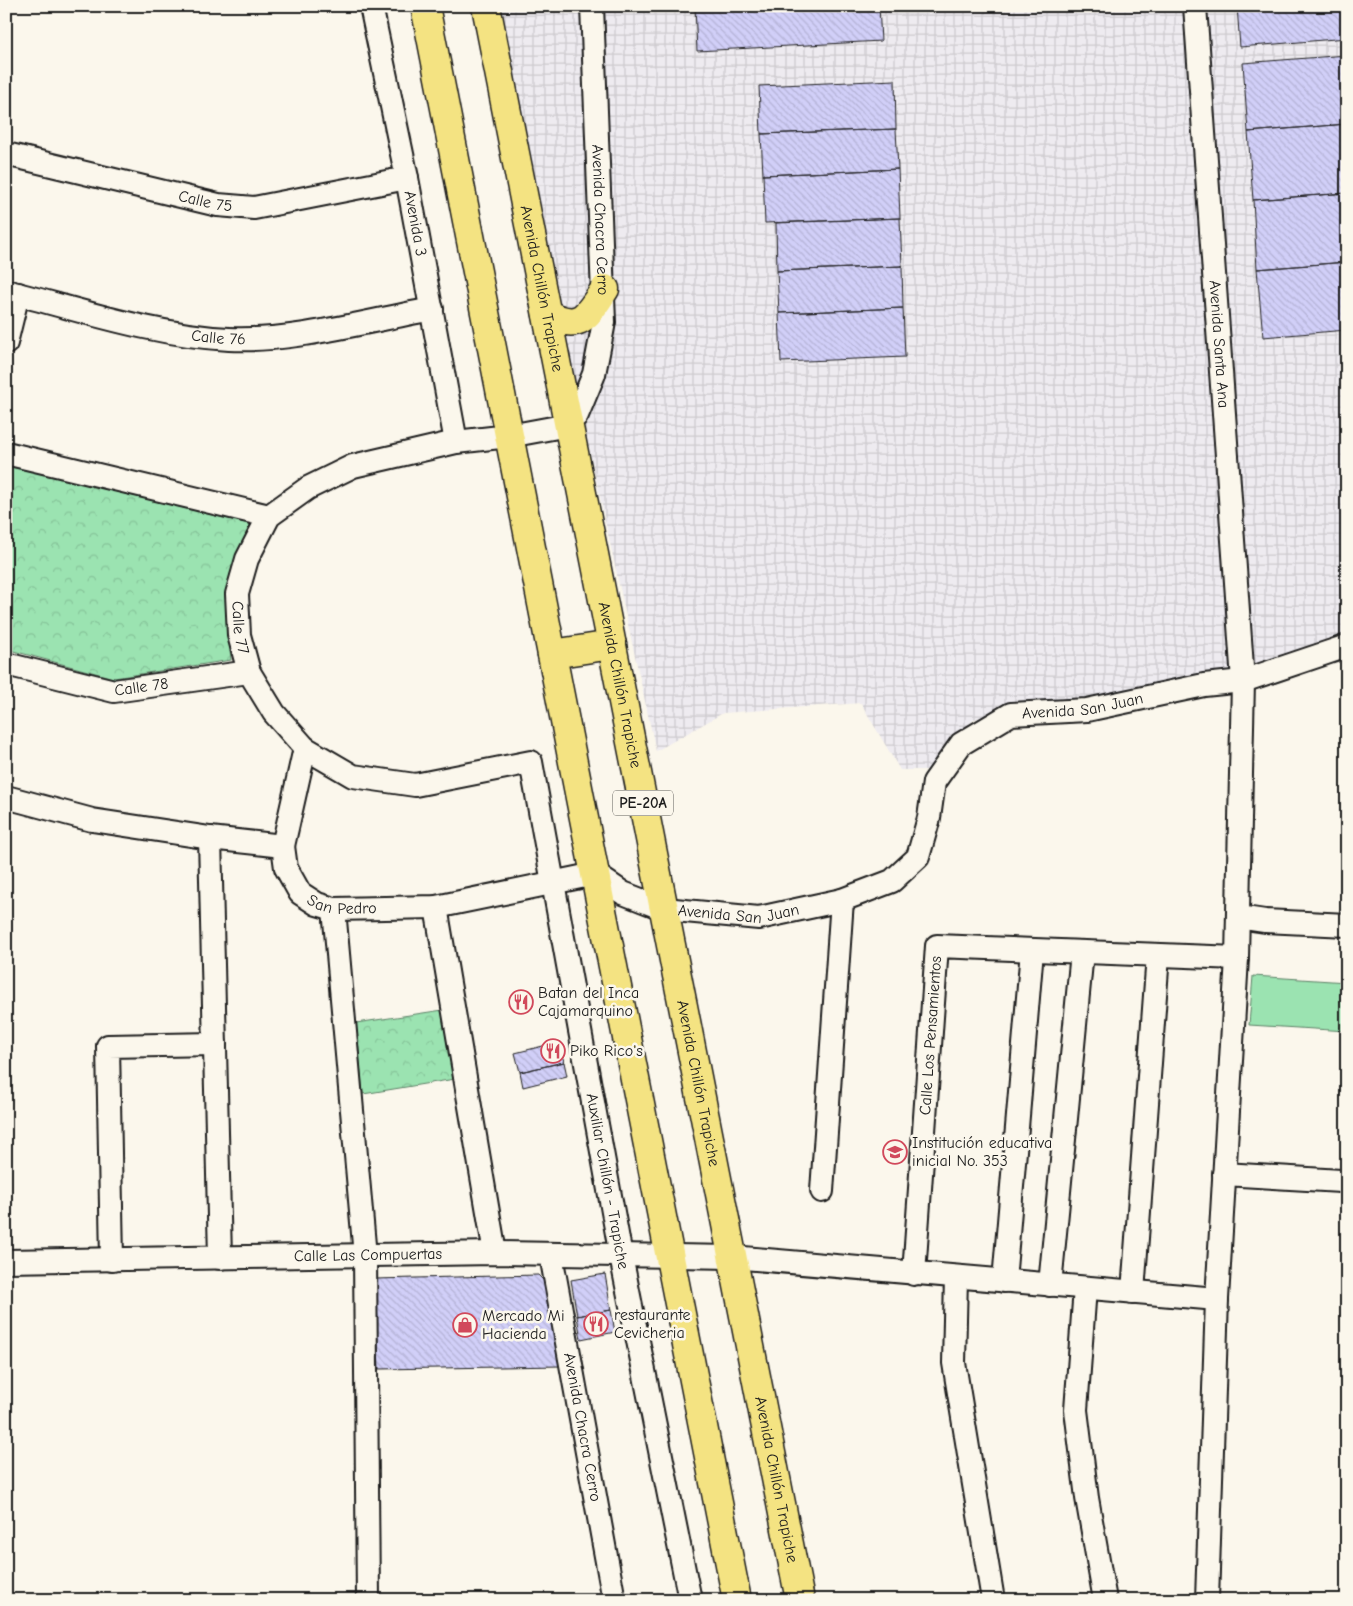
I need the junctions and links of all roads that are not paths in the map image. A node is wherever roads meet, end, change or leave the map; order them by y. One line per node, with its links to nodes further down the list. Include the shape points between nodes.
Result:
1 (371, 6): 7 (street, Avenida 3)
2 (425, 6): 14 (main road)
3 (486, 6): 11 (main road, Avenida Chillón Trapiche / PE-20A)
4 (592, 6): 8 (street, Avenida Chacra Cerro)
5 (1195, 6): 23 (street, Avenida Santa Ana)
6 (6, 154): 7 (street, Calle 75, via 218,205 254,208)
7 (407, 178): 10 (street, Avenida 3)
8 (605, 289): 11 (main road, via 587,315 577,321 568,323); 13 (street, Avenida Chacra Cerro, via 604,322 594,374 577,415)
9 (12, 292): 10 (street, Calle 76, via 170,334 231,339 288,336); 12 (street)
10 (432, 309): 15 (street, Avenida 3)
11 (547, 314): 13 (main road, Avenida Chillón Trapiche / PE-20A)
12 (6, 343)
13 (568, 424): 14 (street, Calle 77); 18 (main road, Avenida Chillón Trapiche / PE-20A)
14 (509, 436): 15 (street, Calle 77); 20 (main road)
15 (456, 442): 17 (street, Calle 77, via 353,466 308,488)
16 (6, 454): 17 (street)
17 (269, 516): 22 (street, Calle 77, via 247,559 237,594 240,635)
18 (612, 645): 20 (main road); 34 (main road, Avenida Chillón Trapiche / PE-20A)
19 (1347, 646): 23 (street, Avenida San Juan)
20 (552, 654): 29 (main road)
21 (6, 664): 22 (street, Calle 78, via 114,691)
22 (249, 672): 24 (street, Calle 77, via 274,713)
23 (1243, 680): 31 (street, Avenida San Juan, via 1087,710 1011,714 960,744 934,782 929,818 918,857 892,882); 35 (street, Avenida Santa Ana)
24 (305, 748): 25 (street, Calle 77, via 353,776 415,785); 28 (street)
25 (531, 762): 30 (street, Auxiliar Chillón - Trapiche)
26 (6, 797): 27 (street, via 92,820)
27 (210, 838): 28 (street); 41 (street)
28 (283, 846): 33 (street, San Pedro, via 286,868 300,894)
29 (595, 874): 30 (street, San Pedro); 34 (street, Avenida San Juan, via 623,893); 49 (main road)
30 (553, 882): 32 (street, San Pedro); 48 (street, Auxiliar Chillón - Trapiche)
31 (842, 900): 34 (street, Avenida San Juan, via 759,918); 44 (street)
32 (436, 907): 33 (street, San Pedro); 45 (street)
33 (334, 909): 47 (street)
34 (664, 910): 50 (main road, Avenida Chillón Trapiche / PE-20A)
35 (1238, 917): 36 (street); 40 (street, Avenida Santa Ana)
36 (1347, 925)
37 (1032, 950): 38 (street); 54 (street, Calle Los Pensamientos, via 937,946); 56 (street)
38 (1082, 952): 39 (street); 57 (street)
39 (1158, 955): 40 (street); 59 (street)
40 (1237, 958): 42 (street, Avenida Santa Ana)
41 (215, 1044): 51 (street); 52 (street, via 108,1046)
42 (1224, 1174): 43 (street); 60 (street, Avenida Santa Ana)
43 (1341, 1181)
44 (822, 1191)
45 (495, 1253): 46 (street, Calle Las Compuertas); 47 (street, Calle Las Compuertas)
46 (551, 1255): 48 (street, Calle Las Compuertas); 62 (street, Avenida Chacra Cerro)
47 (365, 1256): 51 (street, Calle Las Compuertas); 61 (street)
48 (621, 1256): 49 (street, Calle Las Compuertas); 63 (street, Auxiliar Chillón - Trapiche)
49 (670, 1256): 50 (street, Calle Las Compuertas); 64 (main road)
50 (732, 1257): 54 (street, Calle Las Compuertas); 65 (main road, Avenida Chillón Trapiche / PE-20A)
51 (220, 1258): 52 (street, Calle Las Compuertas)
52 (112, 1260): 53 (street, Calle Las Compuertas)
53 (6, 1261)
54 (914, 1274): 55 (street, Calle Las Compuertas)
55 (956, 1277): 56 (street, Calle Las Compuertas); 66 (street, via 954,1363)
56 (1004, 1281): 57 (street, Calle Las Compuertas)
57 (1050, 1285): 58 (street, Calle Las Compuertas)
58 (1085, 1288): 59 (street, Calle Las Compuertas); 67 (street, via 1076,1410)
59 (1133, 1292): 60 (street, Calle Las Compuertas)
60 (1217, 1299): 68 (street, Avenida Santa Ana)
61 (368, 1600)
62 (614, 1600)
63 (690, 1600)
64 (737, 1600)
65 (800, 1600)
66 (993, 1600)
67 (1105, 1600)
68 (1207, 1600)

